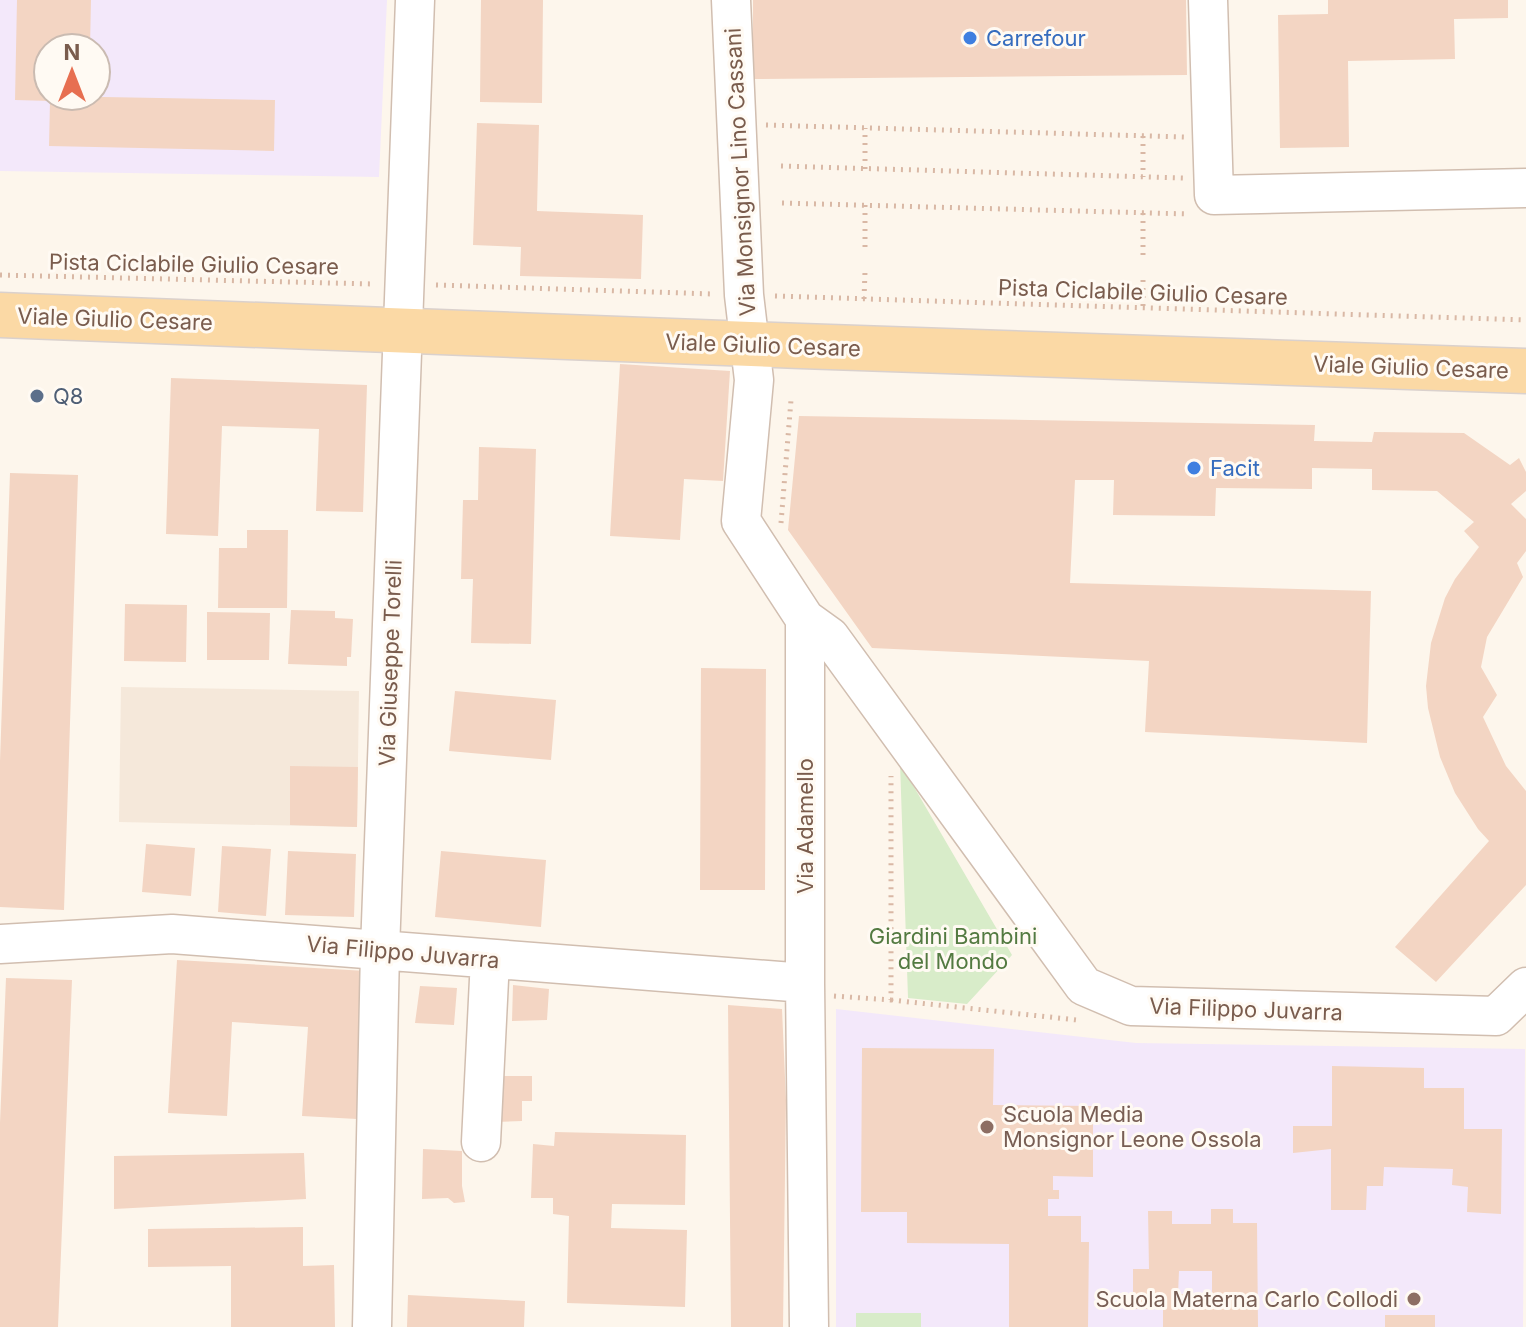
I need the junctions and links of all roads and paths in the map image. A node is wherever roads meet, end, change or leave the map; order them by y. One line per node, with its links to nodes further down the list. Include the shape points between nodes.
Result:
1 (415, 0): 29 (street, Via Giuseppe Torelli)
2 (731, 0): 30 (street, Via Monsignor Lino Cassani)
3 (1208, 0): 6 (street)
4 (761, 125): 5 (path)
5 (865, 128): 7 (path); 9 (path)
6 (1199, 130): 7 (path); 12 (street)
7 (1143, 136): 10 (path)
8 (781, 166): 9 (path)
9 (865, 169): 10 (path)
10 (1143, 177): 12 (path)
11 (1526, 188): 12 (street)
12 (1199, 196): 15 (path)
13 (782, 203): 14 (path)
14 (865, 205): 15 (path); 16 (path)
15 (1143, 213): 17 (path)
16 (865, 248)
17 (1143, 255)
18 (865, 272): 25 (path)
19 (0, 275): 21 (path, Pista Ciclabile Giulio Cesare)
20 (1143, 280): 26 (path)
21 (387, 284)
22 (431, 285): 23 (path)
23 (719, 294)
24 (774, 296): 25 (path, Pista Ciclabile Giulio Cesare)
25 (864, 299): 26 (path, Pista Ciclabile Giulio Cesare)
26 (1143, 308): 28 (path, Pista Ciclabile Giulio Cesare)
27 (0, 315): 29 (main road, Viale Giulio Cesare)
28 (1526, 320)
29 (403, 331): 30 (main road, Viale Giulio Cesare); 37 (street, Via Giuseppe Torelli)
30 (750, 344): 31 (main road, Viale Giulio Cesare); 34 (street, via 754,380 741,521)
31 (1526, 371)
32 (791, 400): 33 (path)
33 (780, 535)
34 (805, 619): 39 (street, Via Adamello); 40 (street, Via Filippo Juvarra, via 830,637 1084,986 1131,1006 1496,1016)
35 (891, 772): 41 (path, via 891,1000 834,996)
36 (0, 944): 37 (street, Via Filippo Juvarra, via 172,934)
37 (380, 950): 38 (street, Via Filippo Juvarra); 43 (street, Via Giuseppe Torelli)
38 (490, 959): 39 (street, Via Filippo Juvarra); 42 (street)
39 (805, 983): 44 (street, Via Adamello)
40 (1526, 987)
41 (834, 1010)
42 (481, 1142)
43 (372, 1327)
44 (809, 1327)

